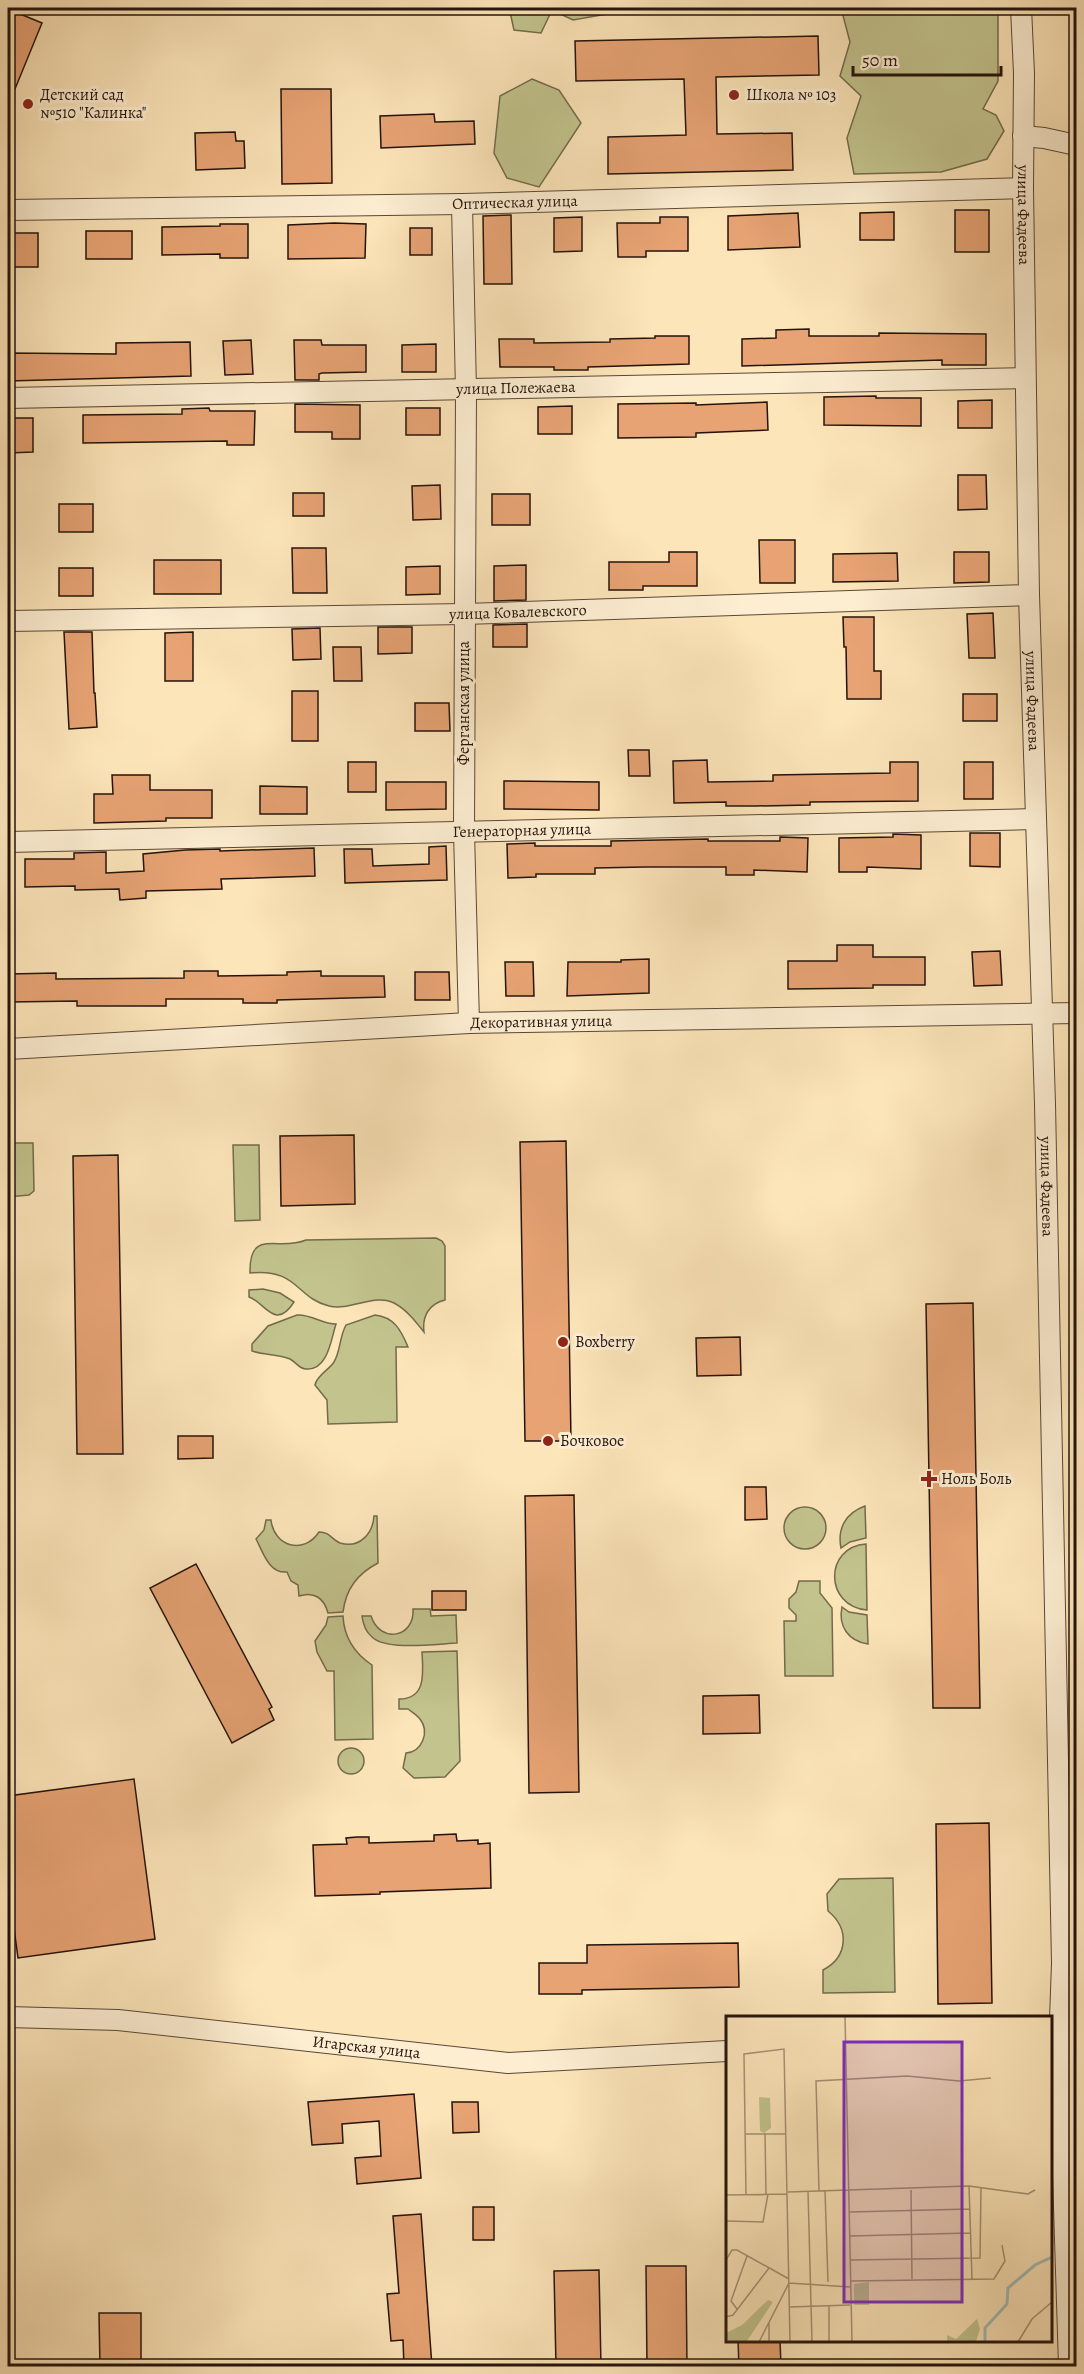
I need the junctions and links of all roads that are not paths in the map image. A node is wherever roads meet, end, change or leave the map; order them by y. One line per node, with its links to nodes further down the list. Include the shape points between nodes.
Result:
1 (1021, 8): 2 (street, улица Фадеева)
2 (1023, 136): 3 (street); 4 (street, улица Фадеева)
3 (1077, 145)
4 (1023, 188): 5 (street, Оптическая улица); 7 (street, улица Фадеева)
5 (462, 204): 6 (street, Оптическая улица); 8 (street, Ферганская улица)
6 (8, 210)
7 (1025, 378): 8 (street, улица Полежаева); 10 (street, улица Фадеева)
8 (466, 391): 9 (street, улица Полежаева); 11 (street, Ферганская улица)
9 (8, 398)
10 (1029, 595): 11 (street, улица Ковалевского); 13 (street, улица Фадеева)
11 (465, 614): 12 (street, улица Ковалевского); 14 (street, Ферганская улица)
12 (8, 621)
13 (1036, 819): 14 (street, Генераторная улица); 17 (street, улица Фадеева)
14 (464, 832): 15 (street, Генераторная улица); 18 (street, Ферганская улица)
15 (8, 842)
16 (1077, 1013): 17 (street, Декоративная улица)
17 (1041, 1014): 18 (street, Декоративная улица); 21 (street, улица Фадеева)
18 (469, 1023): 19 (street, Декоративная улица)
19 (8, 1049)
20 (8, 2017): 22 (street, Игарская улица, via 118,2020 508,2063)
21 (1062, 2047): 23 (street, улица Фадеева)
22 (726, 2051)
23 (1069, 2367)

